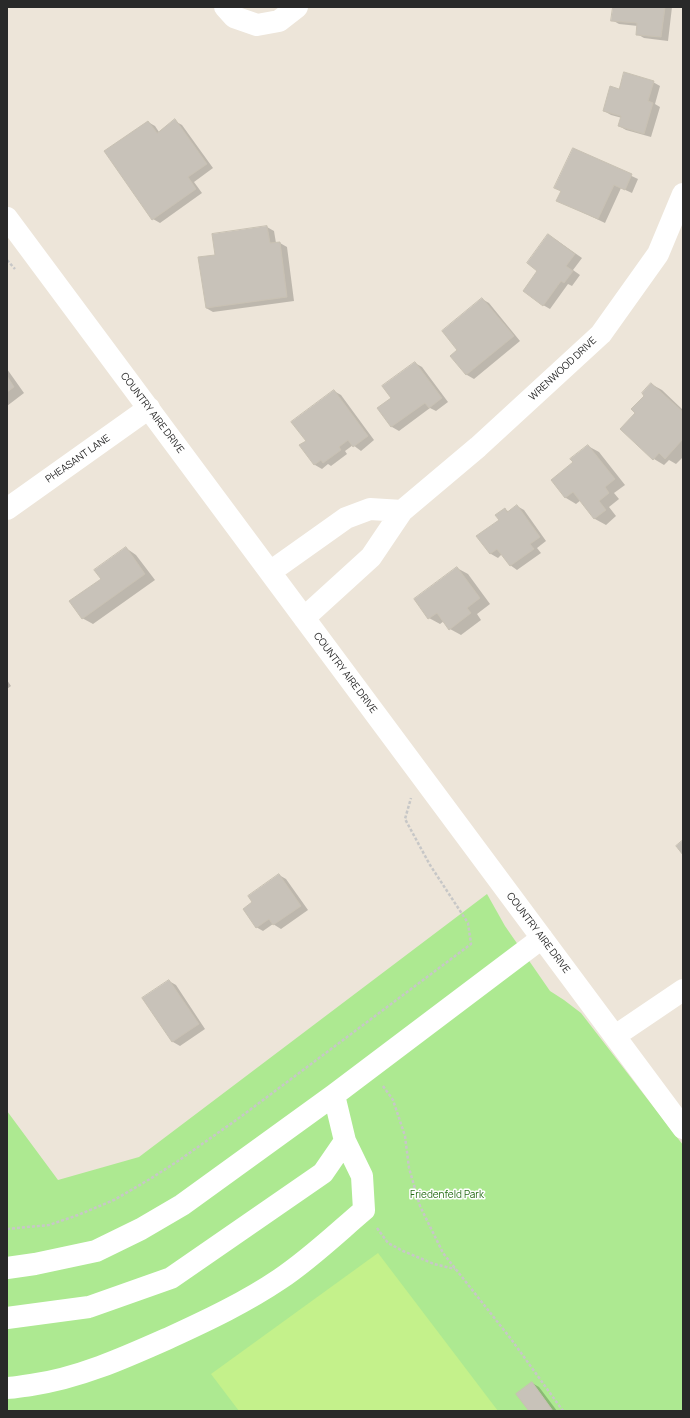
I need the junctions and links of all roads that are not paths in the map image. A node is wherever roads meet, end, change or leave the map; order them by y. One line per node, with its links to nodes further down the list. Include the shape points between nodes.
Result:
1 (225, 7): 2 (street, via 234,17 257,25 279,20)
2 (297, 7)
3 (683, 194): 7 (street, WRENWOOD DRIVE, via 658,254 601,334 478,447)
4 (7, 218): 5 (street, COUNTRY AIRE DRIVE)
5 (149, 408): 6 (street, PHEASANT LANE); 8 (street, COUNTRY AIRE DRIVE)
6 (7, 509)
7 (402, 511): 8 (street, via 370,509 346,518); 9 (street, WRENWOOD DRIVE, via 371,557)
8 (270, 572): 9 (street, COUNTRY AIRE DRIVE)
9 (304, 618): 10 (street, COUNTRY AIRE DRIVE)
10 (542, 938): 12 (street, COUNTRY AIRE DRIVE); 13 (street)
11 (683, 990): 12 (street)
12 (615, 1036): 14 (street, COUNTRY AIRE DRIVE)
13 (334, 1095): 15 (street); 16 (street, via 182,1205 141,1229 96,1251)
14 (683, 1128)
15 (345, 1141): 17 (street, via 323,1173 171,1278 89,1307); 18 (street, via 362,1176 364,1210 281,1279 201,1323 97,1368 51,1382)
16 (7, 1268)
17 (7, 1318)
18 (7, 1388)

